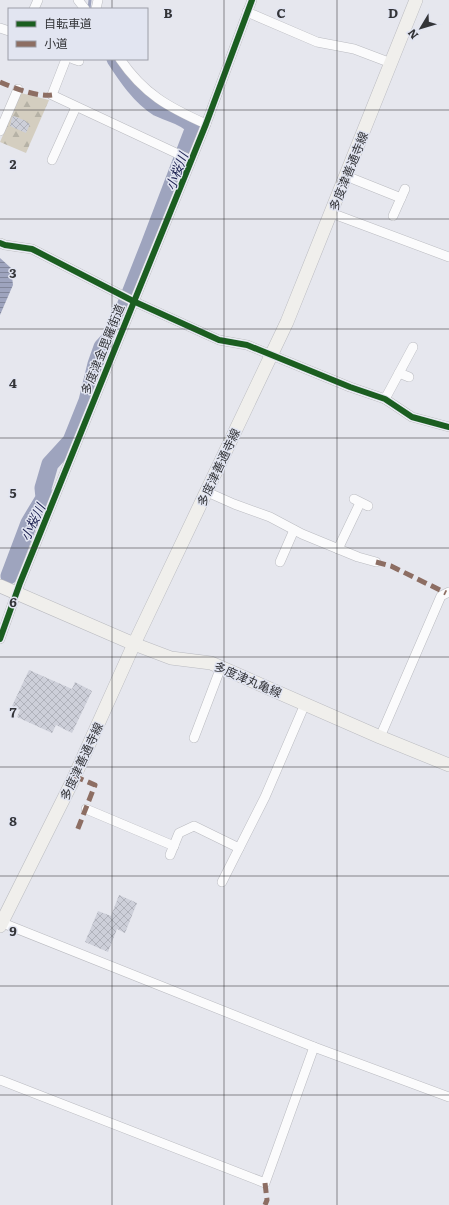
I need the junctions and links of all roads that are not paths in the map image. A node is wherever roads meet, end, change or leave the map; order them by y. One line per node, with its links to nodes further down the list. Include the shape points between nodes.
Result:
1 (78, 0): 4 (street)
2 (252, 0): 5 (street, 多度津金毘羅街道)
3 (416, 0): 8 (main road, 多度津善通寺線)
4 (84, 8)
5 (247, 12): 8 (street, via 318,42 354,49); 11 (street, 多度津金毘羅街道)
6 (66, 60): 10 (street, via 52,96)
7 (121, 60): 11 (street, via 155,97)
8 (391, 63): 15 (main road, 多度津善通寺線)
9 (18, 89): 12 (street)
10 (76, 107): 13 (street, via 56,139); 14 (street)
11 (206, 124): 14 (street, 多度津金毘羅街道)
12 (0, 131)
13 (52, 160)
14 (191, 160): 22 (street, 多度津金毘羅街道)
15 (346, 176): 17 (street); 18 (main road, 多度津善通寺線)
16 (405, 189): 17 (street)
17 (401, 198): 19 (street)
18 (331, 213): 21 (street); 24 (main road, 多度津善通寺線)
19 (393, 216)
20 (0, 244): 22 (street, via 32,249)
21 (449, 257)
22 (133, 301): 24 (street, via 219,340 247,345); 36 (street, 多度津金毘羅街道)
23 (413, 347): 25 (street)
24 (272, 355): 27 (street); 29 (main road, 多度津善通寺線)
25 (399, 372): 26 (street); 27 (street)
26 (409, 377)
27 (385, 399): 28 (street, via 412,417)
28 (449, 427)
29 (207, 492): 31 (street, via 270,517); 39 (main road, 多度津善通寺線)
30 (361, 503): 32 (street)
31 (294, 530): 32 (street); 33 (street)
32 (338, 549): 34 (street)
33 (280, 562)
34 (376, 562)
35 (0, 586): 36 (main road, 多度津丸亀線)
36 (16, 592): 38 (street, 多度津金毘羅街道); 39 (main road, 多度津丸亀線)
37 (449, 592): 42 (street, via 441,596)
38 (0, 639)
39 (134, 644): 40 (main road, 多度津丸亀線, via 171,658 211,663); 48 (main road, 多度津善通寺線, via 72,782)
40 (221, 667): 41 (main road, 多度津丸亀線); 43 (street)
41 (305, 704): 42 (main road, 多度津丸亀線); 46 (street, via 265,797)
42 (380, 737): 44 (main road, 多度津丸亀線)
43 (194, 738)
44 (449, 765)
45 (86, 809): 46 (street, via 172,850 179,833 194,826)
46 (239, 848): 47 (street)
47 (222, 882)
48 (0, 923): 49 (street)
49 (314, 1046): 50 (street, via 265,1183); 51 (street)
50 (0, 1080)
51 (449, 1097)

